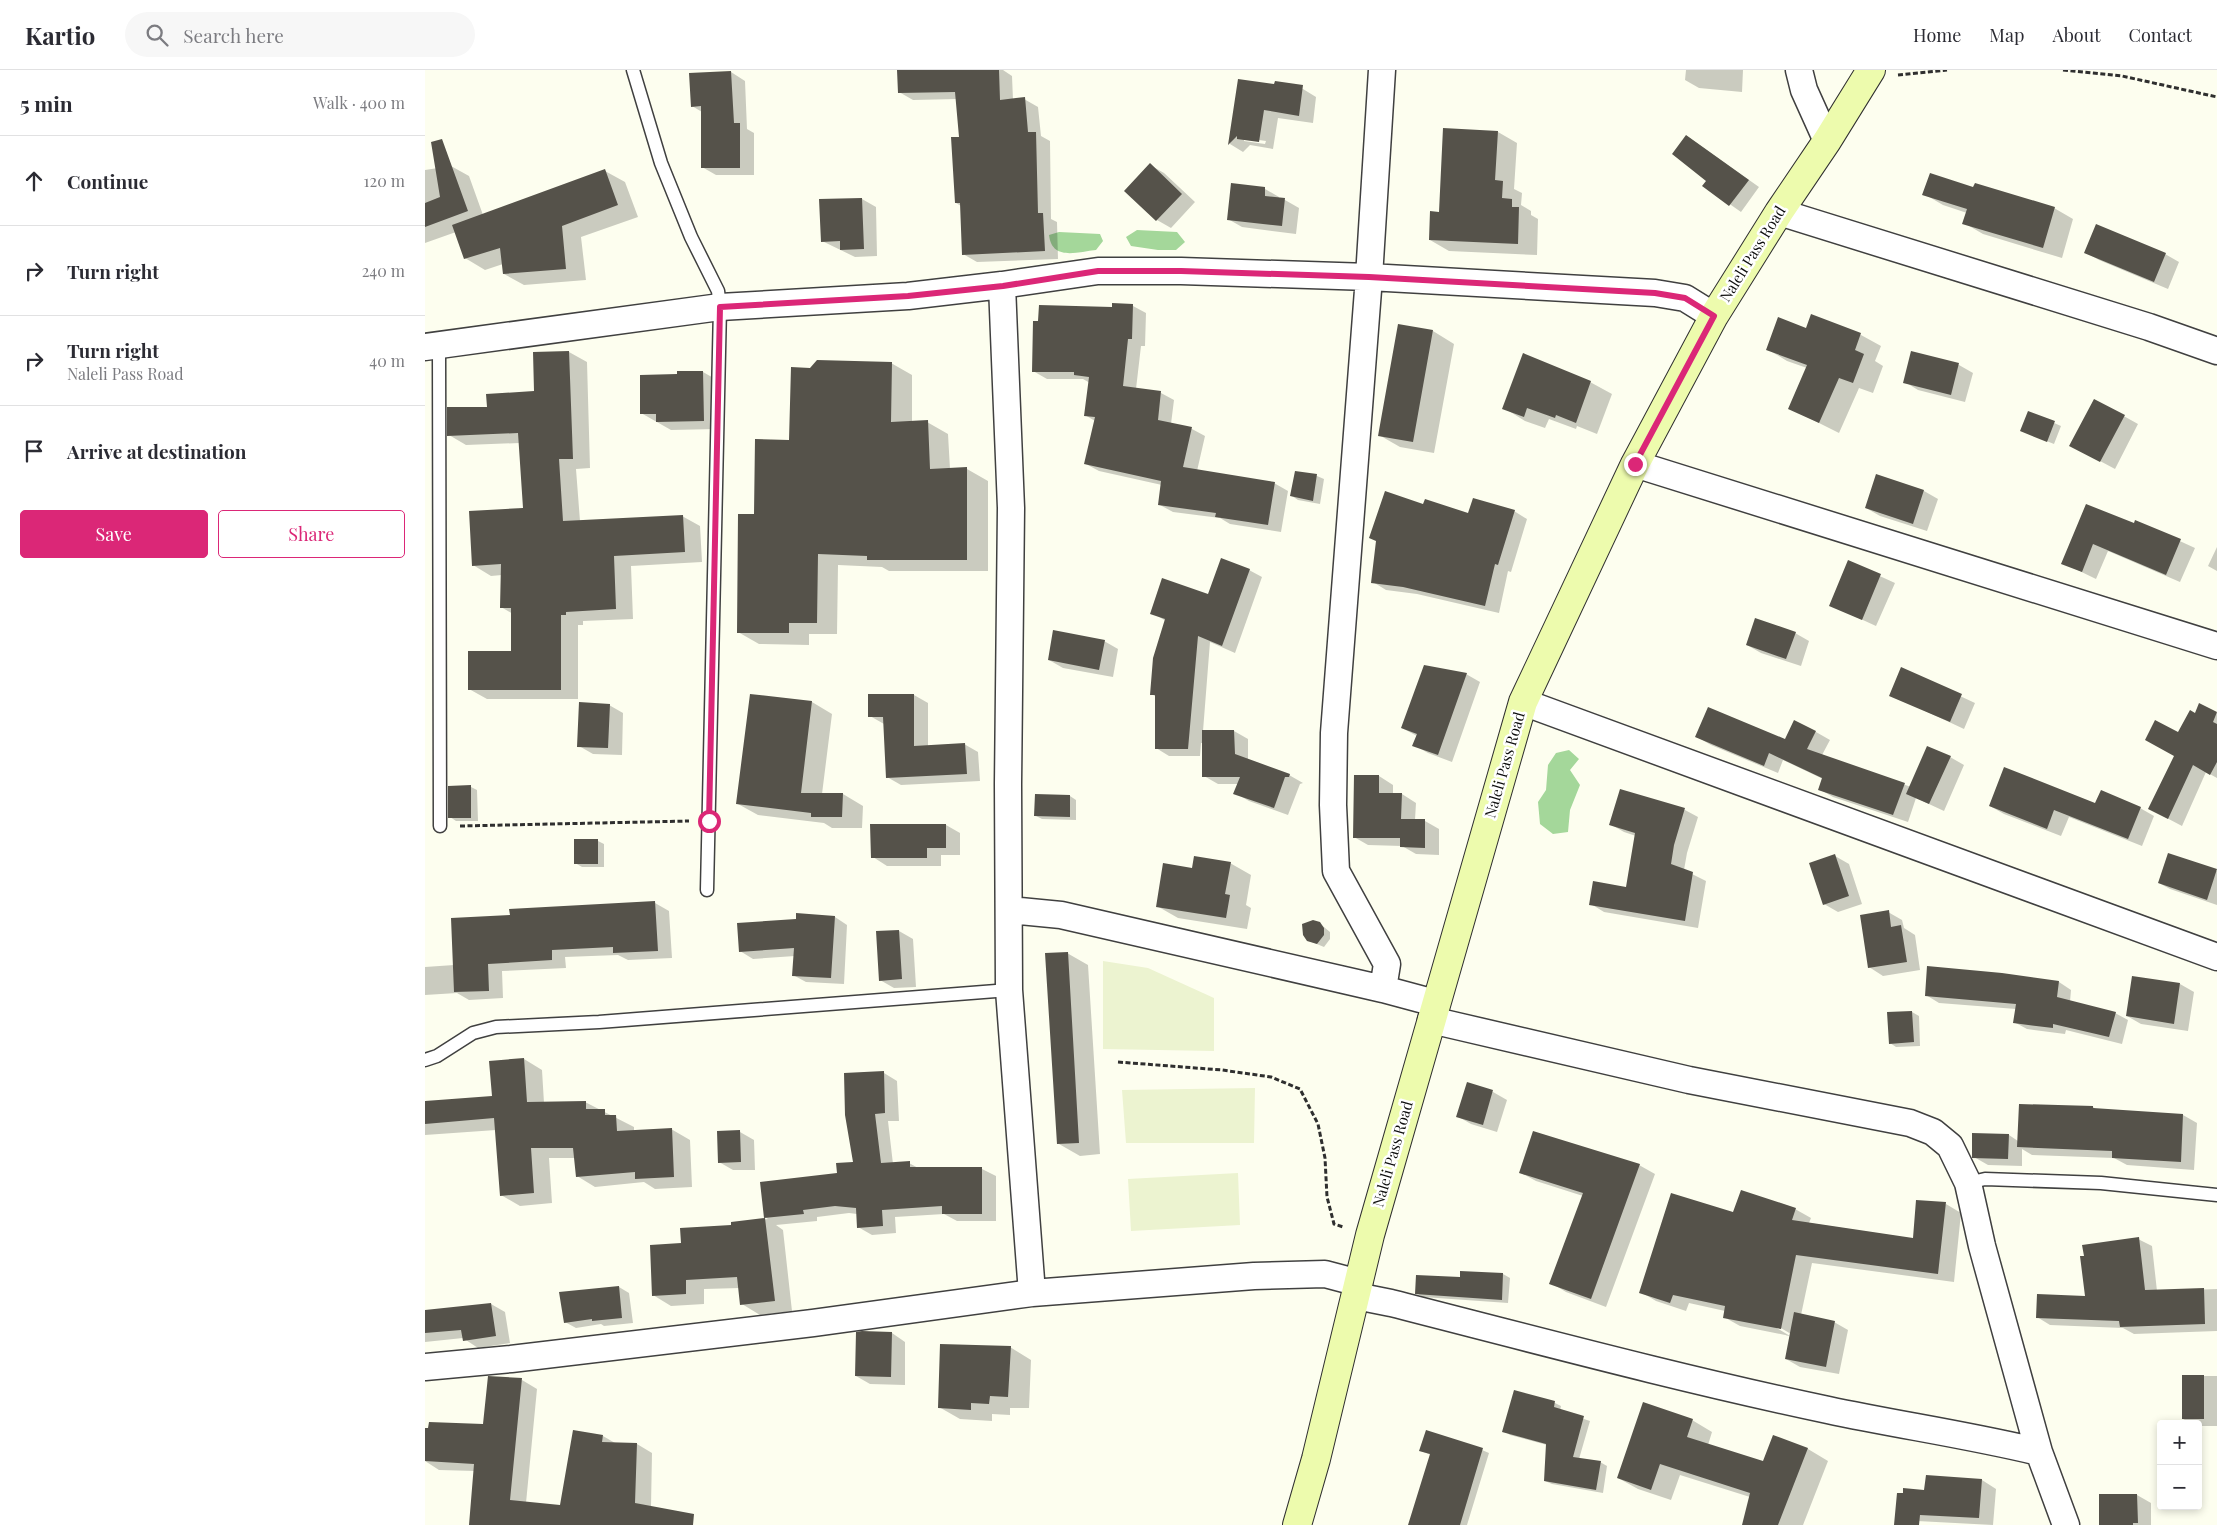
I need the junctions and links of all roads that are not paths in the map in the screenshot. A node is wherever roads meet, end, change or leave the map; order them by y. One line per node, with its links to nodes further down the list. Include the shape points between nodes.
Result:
1 (633, 70): 9 (lane, via 661,163 691,237 718,290)
2 (1382, 70): 7 (street)
3 (1799, 70): 5 (street, via 1804,90)
4 (1868, 74): 5 (main road, Naleli Pass Road)
5 (1827, 141): 6 (main road, Naleli Pass Road)
6 (1779, 212): 10 (main road, Naleli Pass Road); 12 (street)
7 (1369, 277): 8 (street, via 1098,271); 10 (street, via 1655,293 1685,298); 20 (street, via 1336,714 1333,805 1337,871 1387,964)
8 (1003, 286): 9 (street, via 908,296); 18 (street, via 1011,508)
9 (720, 307): 11 (street); 17 (lane)
10 (1714, 316): 13 (main road, Naleli Pass Road)
11 (432, 347): 16 (lane)
12 (2217, 351)
13 (1635, 464): 14 (street); 15 (main road, Naleli Pass Road)
14 (2217, 646)
15 (1523, 702): 19 (street); 22 (main road, Naleli Pass Road)
16 (440, 826)
17 (707, 890)
18 (1009, 910): 20 (street, via 1061,915); 21 (street)
19 (2217, 957)
20 (1383, 988): 22 (street)
21 (1009, 990): 23 (lane, via 496,1027 473,1033); 27 (street)
22 (1433, 1012): 24 (street, via 1689,1080 1909,1123 1933,1132 1950,1146); 26 (main road, Naleli Pass Road, via 1370,1235)
23 (425, 1060)
24 (1968, 1183): 25 (lane, via 1985,1179 2101,1183); 29 (street, via 1982,1246)
25 (2217, 1195)
26 (1358, 1290): 27 (street, via 1325,1274 1307,1274); 29 (street, via 1401,1306 1689,1379 1830,1411); 30 (main road, Naleli Pass Road)
27 (1032, 1293): 28 (street, via 813,1323)
28 (425, 1367)
29 (2039, 1452): 31 (street)
30 (1297, 1525)
31 (2067, 1525)

